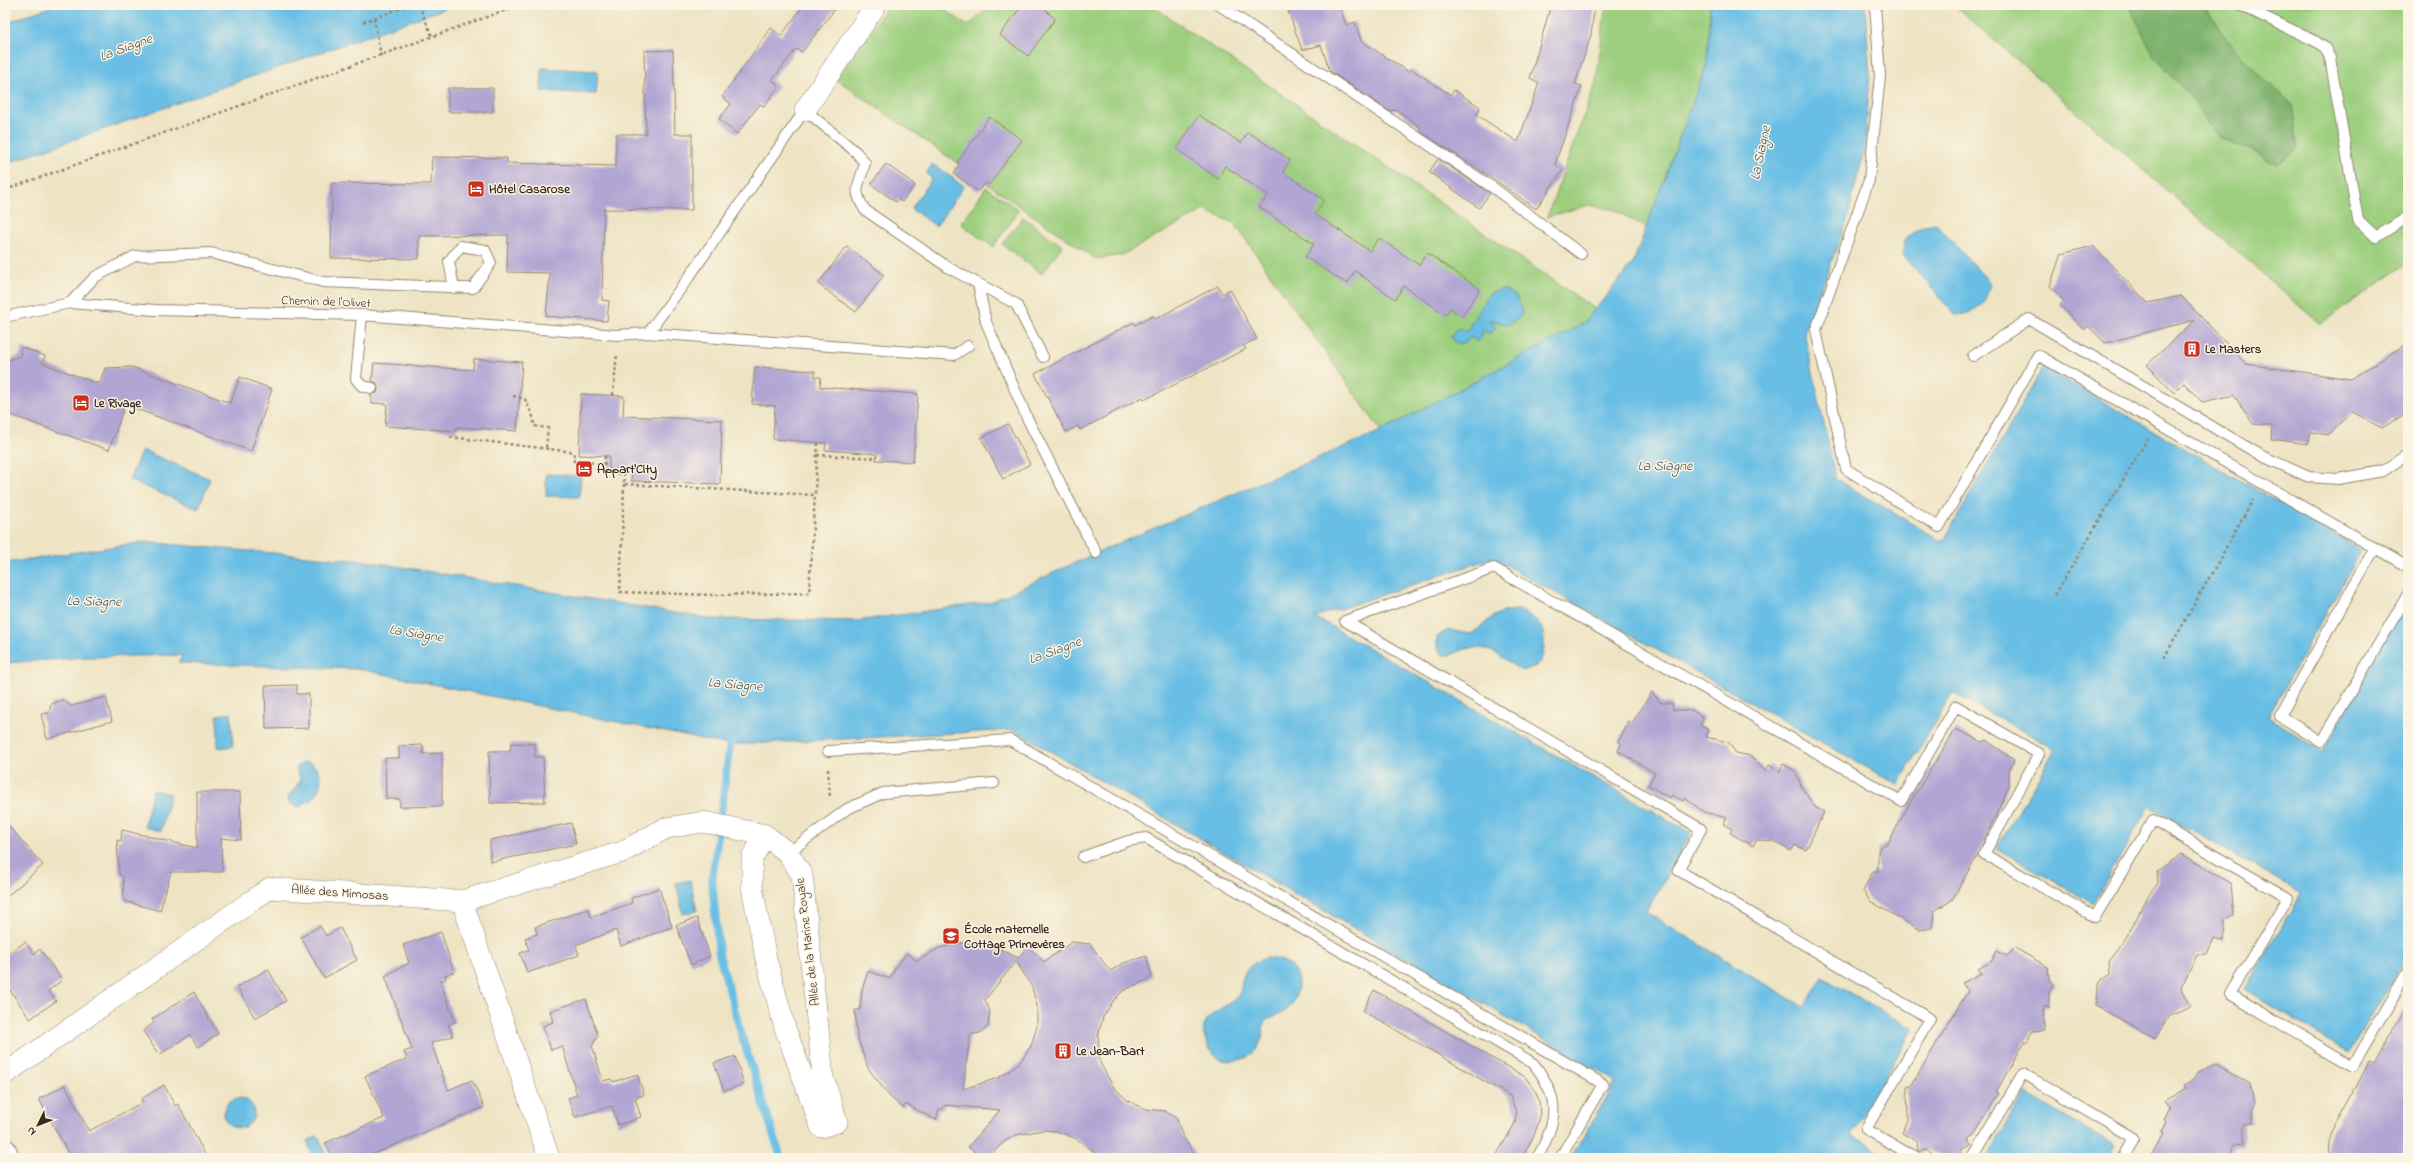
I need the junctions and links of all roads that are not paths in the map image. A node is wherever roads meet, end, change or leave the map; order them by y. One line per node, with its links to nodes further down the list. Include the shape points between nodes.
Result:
1 (876, 5): 5 (street)
2 (1219, 5): 7 (lane, via 1495,189)
3 (1875, 5): 19 (lane, via 1880,76 1869,180 1816,330 1846,469 1939,527 2038,355)
4 (2240, 5): 6 (lane, via 2315,41 2324,48 2330,58 2358,220 2376,237)
5 (805, 110): 8 (lane, via 856,152 864,163 856,185 857,197 865,210 949,268); 13 (lane)
6 (2408, 218)
7 (1581, 254)
8 (978, 284): 16 (lane, via 1016,304); 20 (lane, via 986,322 1027,418)
9 (454, 288): 9 (lane, via 473,288 491,263 484,250 461,246 449,261); 10 (lane, via 322,282 211,253 196,253 135,256 95,277)
10 (70, 303): 11 (lane, Chemin de l'Olivet, via 155,310); 12 (lane, Chemin de l'Olivet)
11 (362, 315): 13 (lane, Chemin de l'Olivet, via 617,335); 17 (lane, via 356,379 362,386)
12 (5, 317)
13 (648, 333): 14 (lane, Chemin de l'Olivet, via 954,355)
14 (968, 346)
15 (1973, 356): 18 (lane, via 2029,319 2262,456 2309,477 2338,479 2382,471)
16 (1043, 357)
17 (372, 388)
18 (2408, 454)
19 (2375, 548): 21 (lane); 22 (lane, via 2280,716 2321,742)
20 (1096, 552)
21 (2408, 567)
22 (2408, 594)
23 (828, 751): 35 (lane, via 1010,740 1603,1084)
24 (994, 783): 26 (lane, via 883,793 848,809)
25 (765, 835): 26 (street, Allée de la Marine Royale); 26 (street, Allée de la Marine Royale, via 752,858 752,887 766,959 785,1028 821,1127 837,1122 823,1078 802,875); 28 (street, Allée de la Marine Royale, via 704,822 666,828 622,852)
26 (788, 853)
27 (1083, 857): 34 (lane, via 1128,841 1146,838 1533,1063 1549,1087 1554,1108 1553,1126)
28 (462, 901): 30 (street, Allée des Mimosas, via 270,888); 33 (street)
29 (2408, 972): 36 (lane, via 2353,1066 2230,994 2288,898 2153,820 2095,917 1984,854 2039,754 1956,706 1901,801 1494,568 1345,621 1701,829 1678,870 1930,1019 1866,1129)
30 (5, 1074)
31 (5, 1150): 32 (main road)
32 (8, 1158)
33 (549, 1158)
34 (1537, 1158)
35 (1560, 1158)
36 (1916, 1158)
37 (1973, 1158): 38 (lane, via 2023,1074 2134,1139)
38 (2122, 1158)

